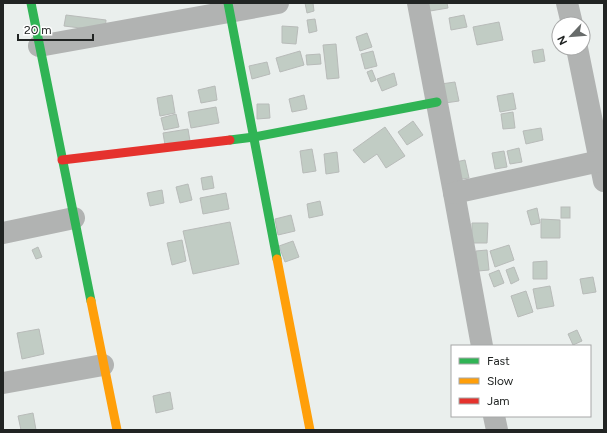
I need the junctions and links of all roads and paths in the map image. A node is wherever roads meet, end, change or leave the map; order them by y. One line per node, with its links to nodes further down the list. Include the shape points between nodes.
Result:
1 (31, 3): 7 (street)
2 (278, 3): 5 (street)
3 (418, 3): 9 (street)
4 (567, 3): 6 (street)
5 (229, 7): 7 (street); 10 (street)
6 (570, 16)
7 (39, 46): 11 (street)
8 (578, 56): 12 (street)
9 (437, 102): 10 (street); 13 (street)
10 (254, 137): 11 (street); 21 (street)
11 (62, 160): 14 (street)
12 (602, 171): 13 (street)
13 (454, 193): 16 (street)
14 (74, 218): 15 (street); 17 (street)
15 (3, 233)
16 (482, 345)
17 (103, 365): 18 (street); 20 (street)
18 (3, 383)
19 (494, 417): 22 (street)
20 (117, 430)
21 (310, 430)
22 (496, 430)

